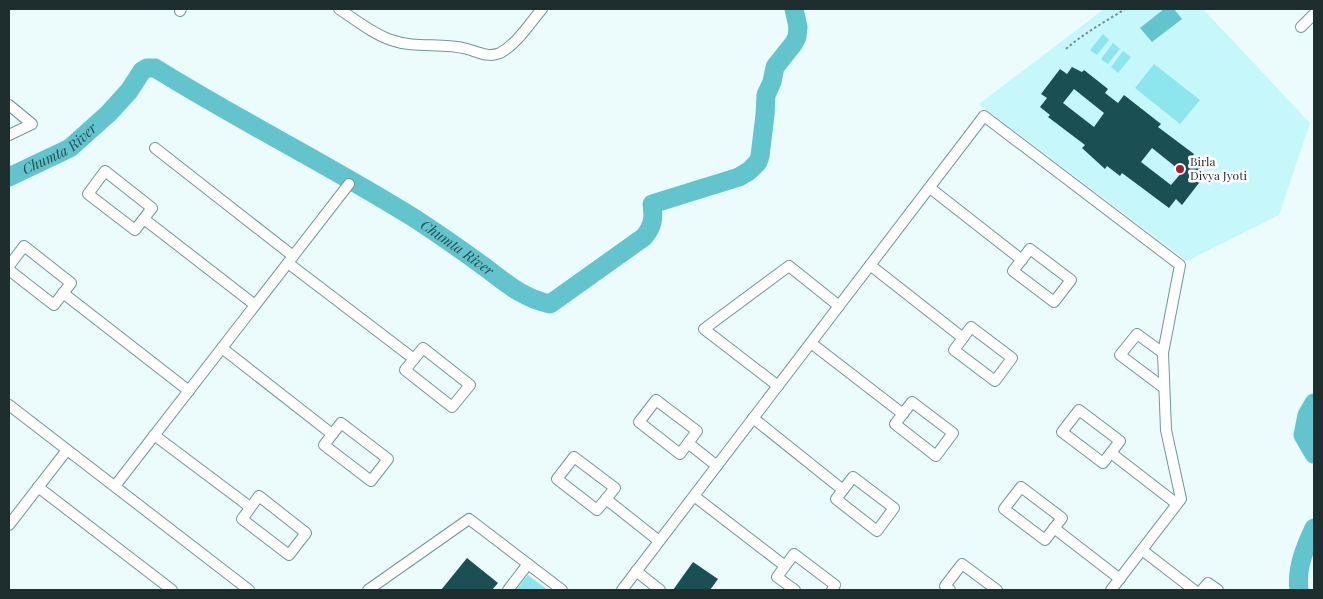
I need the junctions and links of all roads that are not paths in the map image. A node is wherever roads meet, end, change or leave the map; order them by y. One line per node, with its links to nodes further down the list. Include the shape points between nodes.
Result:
1 (339, 9): 2 (street, via 392,41 454,46 490,55 512,44)
2 (542, 9)
3 (1314, 14): 4 (street)
4 (1301, 26)
5 (9, 105): 6 (street, via 32,124)
6 (9, 135)
7 (155, 148): 11 (street)
8 (349, 184): 11 (street)
9 (930, 188): 12 (street); 14 (street); 22 (street, via 984,116 1180,265)
10 (144, 219): 10 (street, via 152,208 105,171 88,194 135,230); 17 (street)
11 (290, 260): 17 (street); 23 (street)
12 (1022, 260): 12 (street, via 1013,271 1054,302 1071,280 1030,249)
13 (9, 266): 16 (street, via 24,246 71,283)
14 (870, 266): 18 (street); 19 (street)
15 (9, 270): 16 (street, via 54,305)
16 (63, 293): 26 (street)
17 (255, 305): 21 (street)
18 (839, 306): 20 (street); 24 (street, via 789,266 704,329)
19 (963, 338): 19 (street, via 954,350 995,381 1012,358 971,327)
20 (811, 343): 24 (street); 28 (street)
21 (222, 348): 26 (street); 30 (street)
22 (1163, 353): 25 (street); 25 (street, via 1137,334 1120,355)
23 (414, 359): 23 (street, via 405,370 452,407 470,385 423,348)
24 (778, 386): 29 (street)
25 (1164, 388): 41 (street, via 1166,430 1181,499)
26 (189, 391): 31 (street)
27 (9, 405): 33 (street)
28 (903, 414): 28 (street, via 895,424 936,456 953,433 912,402)
29 (753, 418): 35 (street); 38 (street)
30 (332, 434): 30 (street, via 324,445 370,481 388,459 341,423)
31 (154, 435): 36 (street); 42 (street)
32 (688, 443): 32 (street, via 697,431 656,400 639,422 680,454); 35 (street)
33 (67, 450): 36 (street); 37 (street)
34 (1111, 452): 34 (street, via 1120,441 1079,410 1062,432 1103,464); 41 (street)
35 (717, 466): 39 (street)
36 (114, 486): 52 (street)
37 (38, 487): 43 (street); 51 (street)
38 (843, 490): 38 (street, via 836,499 877,531 894,508 853,477)
39 (694, 496): 45 (street); 48 (street)
40 (606, 500): 40 (street, via 614,488 574,457 556,479 597,510); 45 (street)
41 (1177, 504): 46 (street)
42 (250, 507): 42 (street, via 242,519 289,555 306,533 259,496)
43 (9, 525)
44 (1054, 528): 44 (street, via 1062,518 1021,487 1004,509 1045,540); 50 (street)
45 (660, 541): 49 (street)
46 (1142, 550): 50 (street); 63 (street)
47 (528, 564): 53 (street, via 470,519); 54 (street); 55 (street)
48 (785, 566): 58 (street, via 777,577); 59 (street, via 794,554 835,585)
49 (636, 572): 56 (street); 57 (street)
50 (1120, 579): 62 (street)
51 (172, 590)
52 (249, 590)
53 (368, 590)
54 (508, 590)
55 (562, 590)
56 (622, 590)
57 (660, 590)
58 (795, 590)
59 (832, 590)
60 (950, 590): 61 (street, via 945,586 962,564)
61 (996, 590)
62 (1111, 590)
63 (1194, 590)
64 (1202, 590): 65 (street, via 1208,583)
65 (1218, 590)

